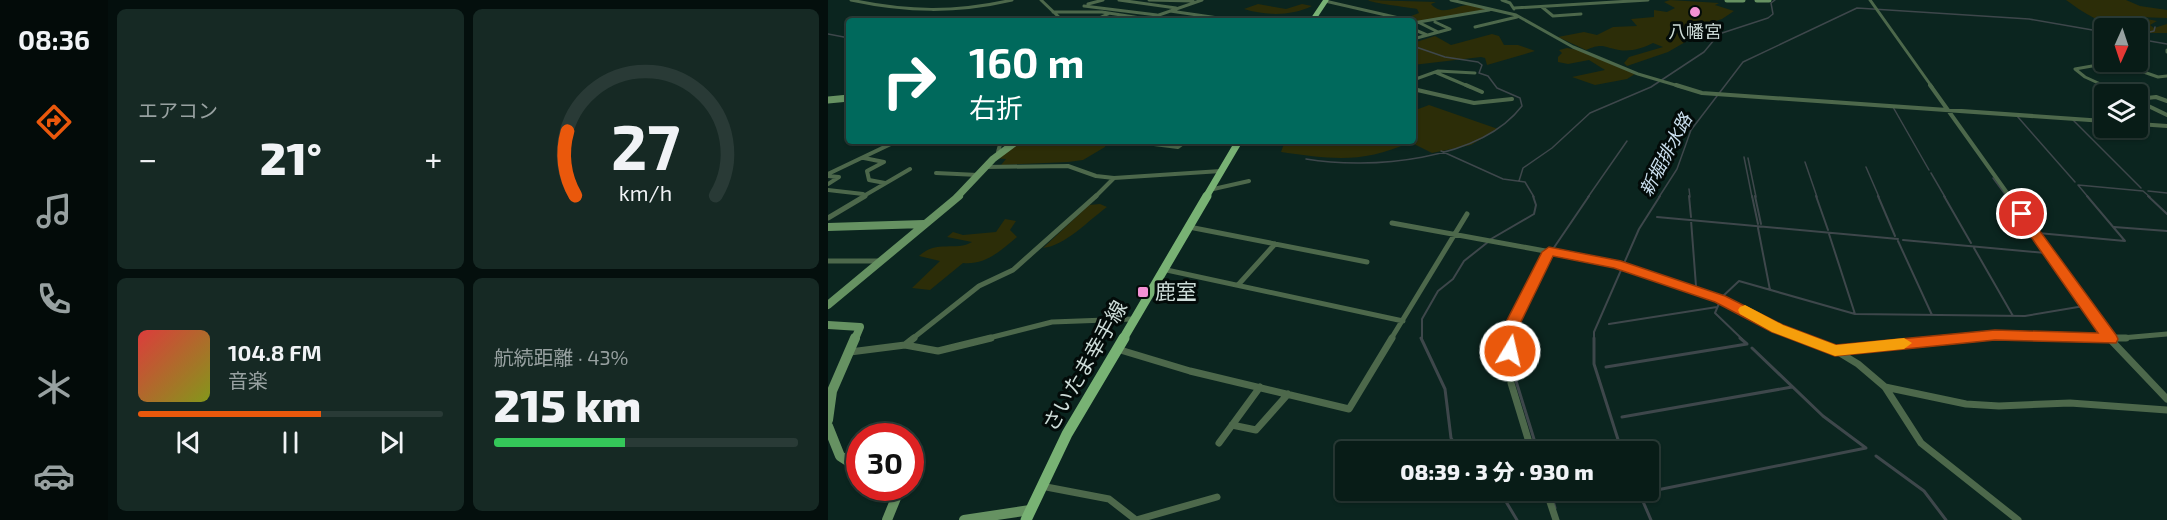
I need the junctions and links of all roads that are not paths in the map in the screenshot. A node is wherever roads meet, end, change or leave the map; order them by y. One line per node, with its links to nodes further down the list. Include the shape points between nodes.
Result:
1 (851, 0): 2 (street, via 909,12 960,11)
2 (1012, 0)
3 (1041, 0): 27 (street)
4 (1103, 0): 19 (street)
5 (1119, 0): 22 (street)
6 (1149, 0): 18 (street)
7 (1202, 0): 18 (street)
8 (1325, 0): 39 (main road); 40 (street)
9 (1451, 0): 25 (street)
10 (1502, 0): 23 (street)
11 (1648, 0): 17 (street)
12 (1727, 0): 13 (street)
13 (1743, 0)
14 (1757, 0): 15 (street)
15 (1768, 0)
16 (1870, 0): 68 (street)
17 (1617, 1): 21 (street)
18 (1197, 2): 22 (street)
19 (1084, 6): 24 (street); 30 (street)
20 (1542, 7): 21 (street); 23 (street); 31 (street, via 1553,16)
21 (1557, 7): 31 (street)
22 (1177, 9): 26 (street)
23 (1514, 9): 28 (street); 33 (street)
24 (1072, 10): 27 (street); 29 (street)
25 (1491, 10): 28 (street); 41 (street)
26 (1170, 11): 30 (street); 38 (street)
27 (1053, 12): 34 (street)
28 (1502, 12): 33 (street)
29 (1110, 13): 35 (street); 36 (street)
30 (1157, 15): 37 (street)
31 (1567, 15): 32 (street)
32 (1581, 15)
33 (1517, 16): 46 (street); 55 (street, via 1573,47)
34 (1060, 18)
35 (1099, 18)
36 (1141, 18)
37 (1150, 18)
38 (1218, 18)
39 (1314, 18)
40 (1397, 18)
41 (1435, 22): 43 (street); 47 (street)
42 (1416, 23): 43 (street)
43 (1422, 24): 44 (street); 49 (street)
44 (1416, 27)
45 (1455, 27): 47 (street)
46 (1475, 27)
47 (1450, 29): 49 (street)
48 (1416, 30): 50 (street)
49 (1438, 32): 50 (street)
50 (1427, 35): 51 (street)
51 (1416, 38)
52 (1436, 72): 53 (street); 56 (street); 59 (street)
53 (1475, 73)
54 (2167, 76): 57 (street, via 2158,77 2115,62 2075,69)
55 (1650, 78): 68 (street, via 1712,93)
56 (1416, 79)
57 (2100, 84)
58 (1416, 90): 64 (street, via 1466,104)
59 (1482, 92)
60 (2167, 95): 61 (street)
61 (2156, 97): 63 (street); 66 (street)
62 (846, 98): 65 (street)
63 (2148, 98)
64 (1512, 99)
65 (828, 100)
66 (2167, 101)
67 (2148, 105): 69 (street)
68 (1947, 110): 70 (street); 113 (street)
69 (2167, 115)
70 (2094, 120)
71 (2148, 125): 72 (street)
72 (2167, 126)
73 (891, 144): 80 (street)
74 (1000, 144): 79 (street)
75 (1012, 144): 79 (street)
76 (1154, 144): 77 (street)
77 (1182, 144)
78 (1237, 144): 83 (main road, さいたま幸手線)
79 (998, 152): 81 (street)
80 (862, 158): 85 (street); 89 (street, via 884,162 867,171 869,180)
81 (985, 167): 86 (street); 87 (street, via 1068,166)
82 (910, 169): 89 (street)
83 (1221, 171): 87 (street); 92 (main road, さいたま幸手線)
84 (936, 173): 86 (street)
85 (828, 175): 90 (street, via 839,177)
86 (978, 175): 97 (street)
87 (1114, 178): 114 (street, via 1013,270 979,286)
88 (1249, 181): 92 (street)
89 (885, 183): 93 (street)
90 (828, 184)
91 (828, 190): 93 (street)
92 (1209, 190): 99 (main road, さいたま幸手線)
93 (865, 194): 95 (street)
94 (1467, 214): 100 (street)
95 (828, 218)
96 (1392, 223): 100 (street)
97 (924, 224): 98 (street); 104 (street)
98 (828, 227)
99 (1187, 227): 101 (street); 106 (main road, さいたま幸手線)
100 (1455, 235): 102 (street); 110 (street)
101 (1275, 244): 105 (street); 107 (street)
102 (1549, 252): 116 (street, via 1628,268 1737,306 1778,329); 126 (street, via 1509,336 1511,383)
103 (828, 261): 104 (street)
104 (878, 261): 108 (street)
105 (1367, 262)
106 (1162, 269): 107 (street); 109 (main road, さいたま幸手線)
107 (1238, 285): 110 (street)
108 (828, 305)
109 (1133, 319): 114 (street, via 1052,322 938,351); 115 (main road, さいたま幸手線)
110 (1403, 321): 120 (street, via 1349,409)
111 (828, 325): 117 (street, via 860,327)
112 (2167, 334): 113 (street)
113 (2110, 339): 116 (street, via 1995,335); 121 (street)
114 (905, 345): 117 (street)
115 (1115, 349): 118 (street); 129 (main road, さいたま幸手線)
116 (1835, 350): 119 (street)
117 (849, 352): 123 (street, via 832,391)
118 (1260, 387): 120 (street); 124 (street)
119 (1885, 387): 122 (street, via 1966,404 2070,403); 137 (street, via 1921,443)
120 (1288, 394): 124 (street, via 1256,430)
121 (2167, 399)
122 (2167, 410)
123 (828, 420)
124 (1232, 425): 127 (street)
125 (828, 426): 128 (street, via 840,456)
126 (1529, 441)
127 (1219, 443)
128 (846, 460)
129 (1040, 486): 130 (street, via 1108,499 1136,520); 133 (main road, さいたま幸手線)
130 (1216, 497)
131 (895, 501): 134 (street)
132 (1550, 501): 136 (street)
133 (1028, 515): 135 (street)
134 (887, 520)
135 (964, 520)
136 (1556, 520)
137 (2019, 520)

